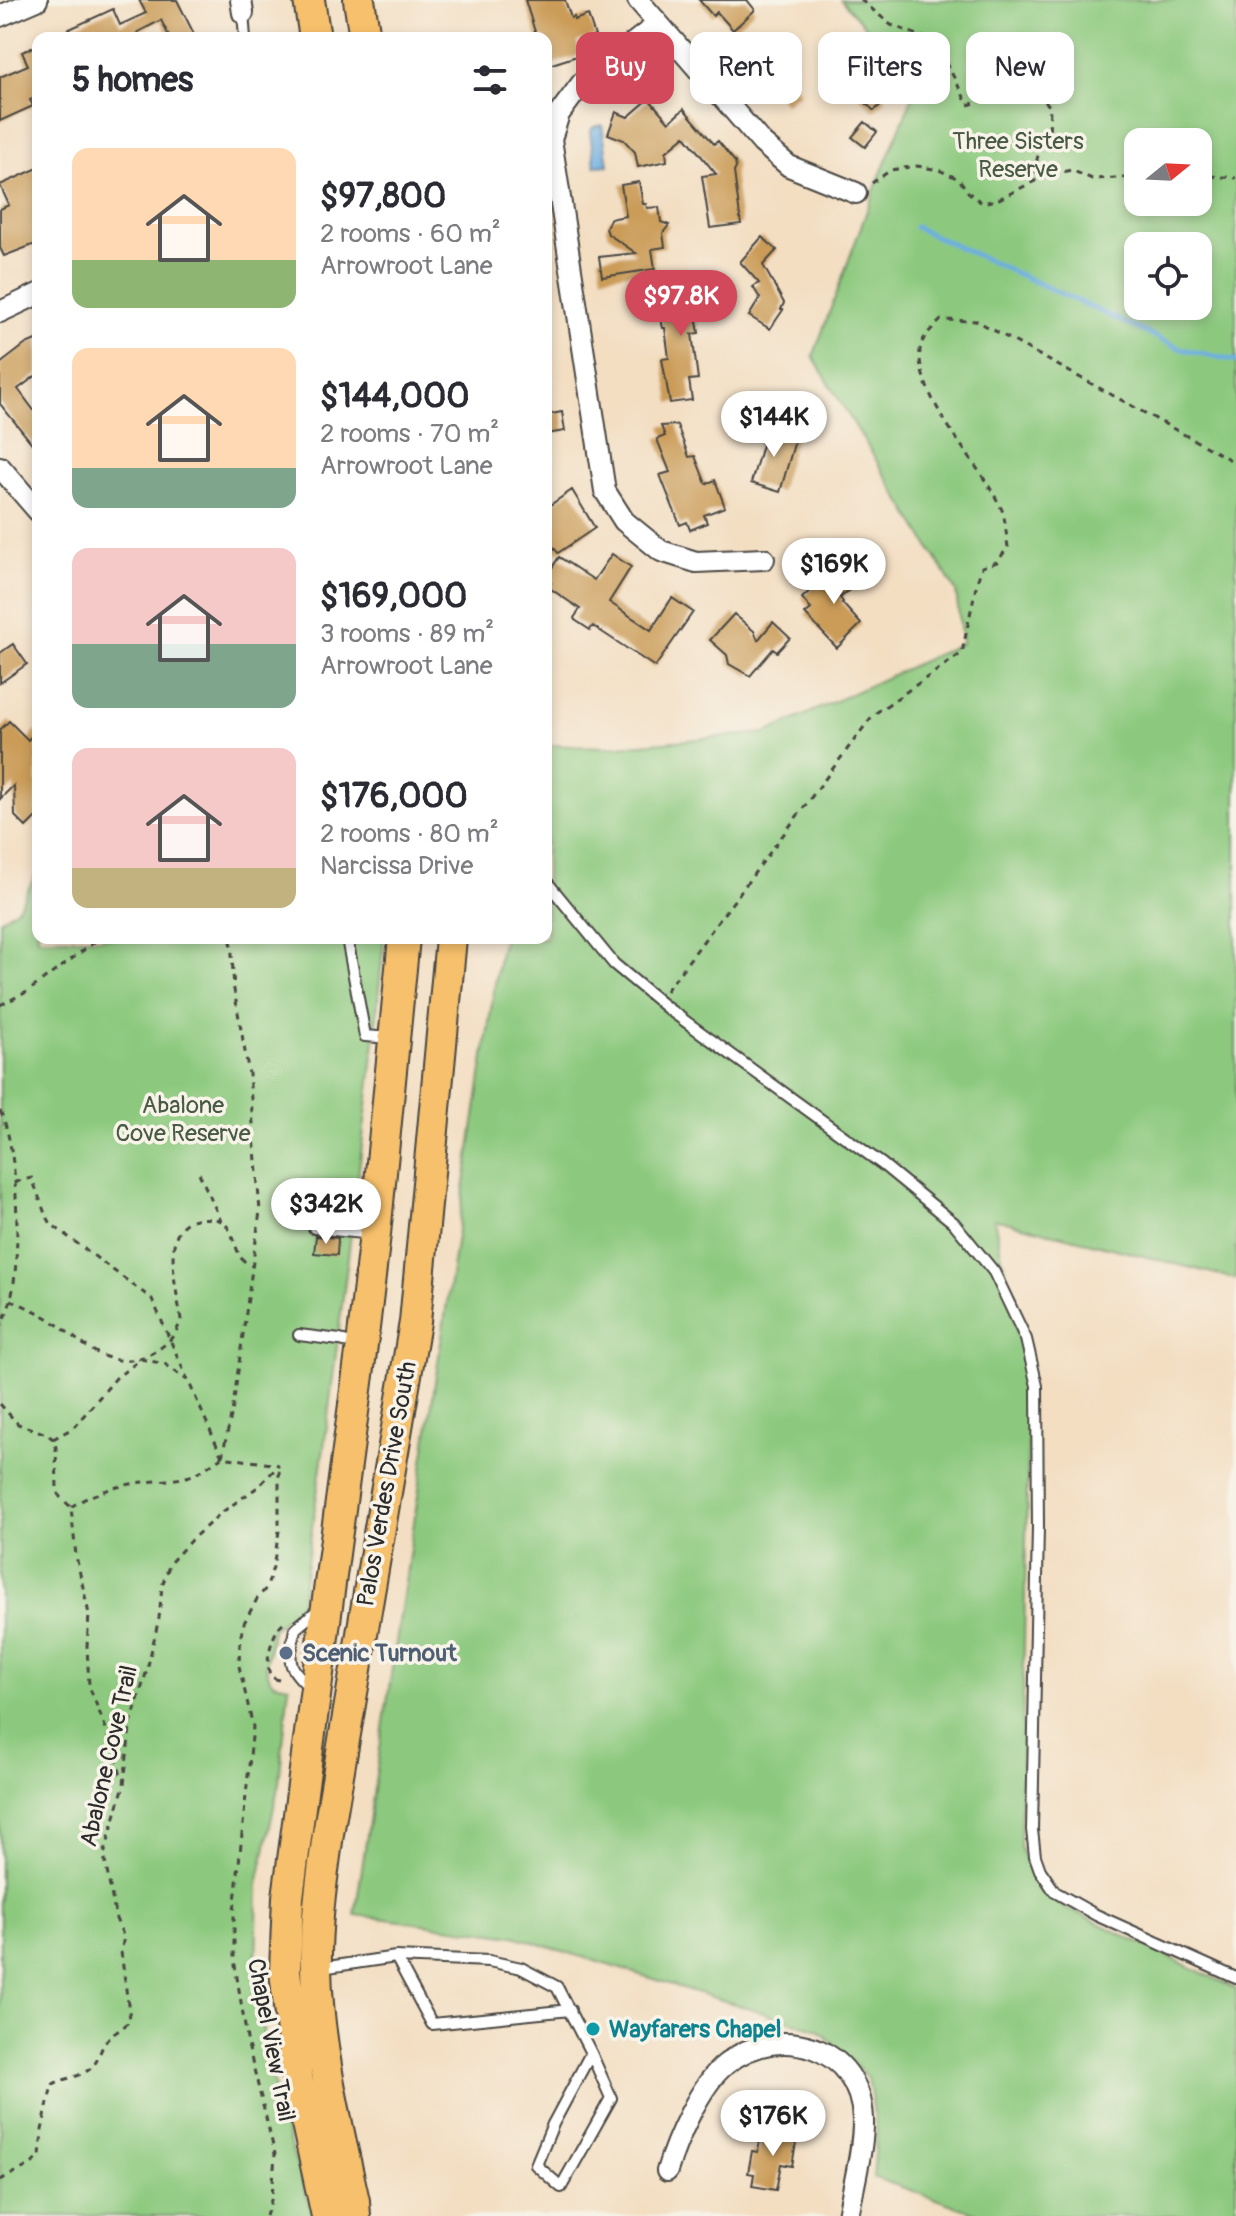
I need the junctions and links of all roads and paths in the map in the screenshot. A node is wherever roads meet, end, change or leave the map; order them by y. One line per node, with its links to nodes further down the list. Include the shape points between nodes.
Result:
1 (37, 0): 7 (street)
2 (309, 0): 10 (main road)
3 (359, 0): 11 (main road)
4 (638, 0): 8 (street)
5 (861, 0): 17 (path, via 891,25 926,38 968,105 1036,90 1050,107 1049,138 1036,159)
6 (242, 7): 9 (lane)
7 (0, 16)
8 (658, 24): 12 (street, via 582,83 559,114); 18 (street, via 789,166)
9 (244, 32)
10 (314, 32)
11 (364, 32)
12 (552, 136)
13 (552, 146): 24 (street, via 605,491 624,521 661,551 696,562)
14 (1212, 176): 16 (path)
15 (1124, 178): 17 (path, via 1092,179 1071,170)
16 (1236, 178)
17 (1035, 181): 18 (path, via 982,203 959,179 917,166 891,170)
18 (861, 190)
19 (32, 297): 20 (street)
20 (0, 312)
21 (1236, 463): 31 (path, via 977,321 941,320 927,333 920,349 923,377 1003,512 1008,547 997,562 982,567 962,653 873,715)
22 (0, 467): 23 (street)
23 (32, 504)
24 (764, 559)
25 (552, 888): 31 (lane, via 614,964)
26 (92, 944): 32 (path, via 27,992)
27 (231, 944): 40 (path, via 260,1211)
28 (348, 944): 33 (lane, via 365,1036)
29 (403, 944): 33 (main road, Palos Verdes Drive South)
30 (450, 944): 55 (main road, Palos Verdes Drive South, via 415,1322 328,1834)
31 (658, 1001): 57 (lane, via 882,1164 954,1223 994,1272 1026,1339 1037,1386 1035,1856 1055,1892)
32 (0, 1005)
33 (395, 1038): 39 (main road, Palos Verdes Drive South)
34 (0, 1111): 36 (path)
35 (199, 1173): 37 (path)
36 (15, 1182): 41 (path, via 16,1271); 44 (path, via 32,1178 51,1224 152,1299)
37 (221, 1221): 40 (path, via 242,1260); 44 (path, via 197,1219 177,1231 174,1260 181,1320)
38 (314, 1228): 39 (lane)
39 (375, 1234): 45 (main road, Palos Verdes Drive South)
40 (252, 1266): 50 (path)
41 (11, 1300): 42 (path); 46 (path, via 54,1322 94,1353)
42 (0, 1328)
43 (299, 1335): 45 (lane)
44 (171, 1340): 46 (path); 47 (path)
45 (362, 1345): 56 (main road, Palos Verdes Drive South, via 288,1897)
46 (141, 1359): 47 (path, via 165,1364); 49 (path, via 116,1378 73,1428)
47 (190, 1383): 50 (path)
48 (0, 1404): 49 (path, via 18,1424)
49 (53, 1439): 52 (path, via 57,1490)
50 (222, 1457): 51 (path); 52 (path, via 196,1474 103,1492)
51 (279, 1465): 53 (path, Abalone Cove Trail, via 170,1563 130,1727); 62 (path, Chapel View Trail, via 273,1567 240,1639 239,1666 253,1727 234,1912 234,1959 248,2045 275,2154)
52 (71, 1507): 53 (path, via 89,1614 89,1686)
53 (124, 1785): 61 (path, Abalone Cove Trail, via 104,1855 124,1937 121,1952 130,2019 106,2040 96,2063 83,2074 52,2085 40,2157)
54 (396, 1957): 55 (lane); 58 (lane, via 489,1961 521,1968 557,1987); 58 (lane, via 432,2024)
55 (316, 1969): 56 (lane); 64 (main road, Palos Verdes Drive South, via 330,2091)
56 (285, 1971): 63 (main road, Palos Verdes Drive South, via 297,2077)
57 (1236, 1978)
58 (570, 2010): 59 (lane)
59 (591, 2053): 59 (lane, via 611,2098 561,2187 536,2165)
60 (667, 2171): 65 (street, via 695,2104 725,2064 761,2046 805,2044 842,2065 859,2099 863,2118)
61 (0, 2180)
62 (266, 2216)
63 (327, 2216)
64 (355, 2216)
65 (848, 2216)

